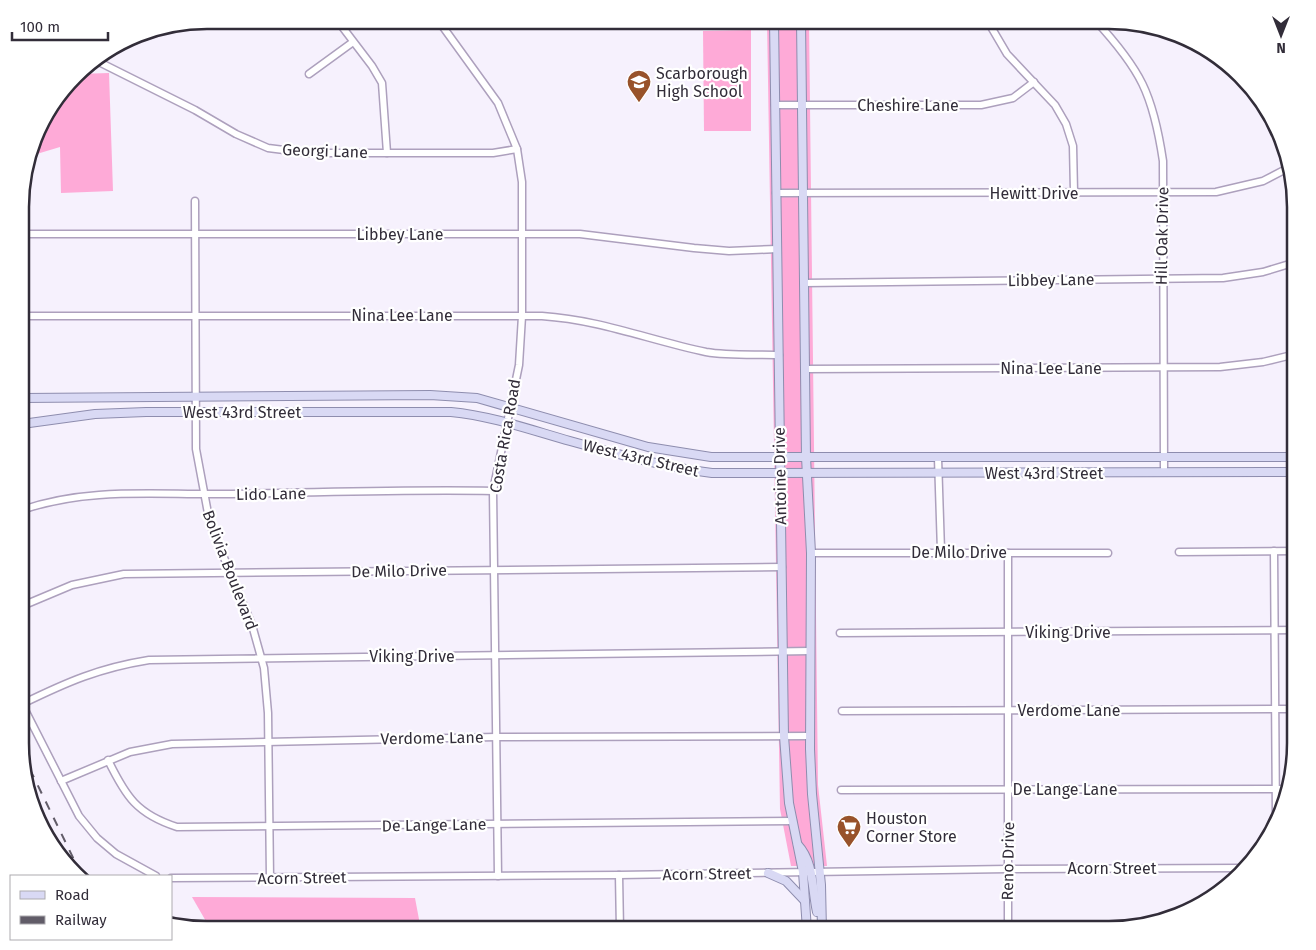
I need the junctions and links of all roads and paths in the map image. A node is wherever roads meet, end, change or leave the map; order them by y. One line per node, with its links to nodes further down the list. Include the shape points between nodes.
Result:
1 (344, 29): 7 (street)
2 (445, 29): 13 (street, Costa Rica Road, via 498,103)
3 (774, 29): 12 (main road, Antoine Drive)
4 (801, 29): 11 (main road, Antoine Drive)
5 (992, 29): 10 (street, via 1007,54)
6 (1103, 29): 17 (street, Hill Oak Drive, via 1124,52 1143,81 1157,122 1163,161)
7 (354, 42): 9 (street); 14 (street, via 382,83)
8 (102, 64): 14 (street, Georgi Lane, via 268,148 308,153)
9 (309, 74)
10 (1034, 82): 11 (street, Cheshire Lane, via 1013,98 996,104); 16 (street, via 1066,124 1073,146)
11 (802, 105): 12 (street, Cheshire Lane); 19 (main road, Antoine Drive)
12 (775, 106): 18 (main road, Antoine Drive)
13 (517, 149): 14 (street, Georgi Lane, via 493,153); 23 (street, Costa Rica Road, via 522,182)
14 (387, 153)
15 (1284, 170): 17 (street, Hewitt Drive, via 1263,181 1216,192)
16 (1074, 192): 17 (street, Hewitt Drive); 19 (street, Hewitt Drive)
17 (1163, 192): 26 (street, Hill Oak Drive)
18 (776, 193): 19 (street, Hewitt Drive); 24 (main road, Antoine Drive)
19 (803, 193): 27 (main road, Antoine Drive)
20 (195, 201): 22 (street, Bolivia Boulevard)
21 (29, 234): 22 (street, Libbey Lane)
22 (195, 234): 23 (street, Libbey Lane); 28 (street, Bolivia Boulevard)
23 (522, 234): 24 (street, Libbey Lane, via 580,234 729,251); 30 (street, Costa Rica Road)
24 (777, 249): 31 (main road, Antoine Drive)
25 (1287, 265): 26 (street, Libbey Lane, via 1223,278)
26 (1162, 279): 27 (street, Libbey Lane); 33 (street, Hill Oak Drive)
27 (804, 283): 34 (main road, Antoine Drive)
28 (195, 315): 29 (street, Nina Lee Lane); 30 (street, Nina Lee Lane); 35 (street, Bolivia Boulevard)
29 (29, 316)
30 (522, 316): 31 (street, Nina Lee Lane, via 574,318 707,352); 39 (street, Costa Rica Road, via 519,365)
31 (779, 355): 47 (main road, Antoine Drive)
32 (1287, 356): 33 (street, Nina Lee Lane, via 1220,367)
33 (1163, 367): 34 (street, Nina Lee Lane); 46 (street, Hill Oak Drive)
34 (805, 369): 48 (main road, Antoine Drive)
35 (196, 396): 36 (main road, West 43rd Street); 37 (main road, West 43rd Street); 41 (street, Bolivia Boulevard)
36 (359, 396): 39 (main road, West 43rd Street, via 477,398); 40 (main road)
37 (95, 397): 38 (main road, West 43rd Street); 42 (main road)
38 (29, 398)
39 (509, 407): 43 (street, Costa Rica Road); 45 (main road, West 43rd Street)
40 (360, 411): 41 (main road, West 43rd Street); 43 (main road, West 43rd Street, via 451,412)
41 (196, 413): 42 (main road, West 43rd Street); 60 (street, Bolivia Boulevard, via 196,449)
42 (95, 414): 44 (main road, West 43rd Street)
43 (506, 422): 52 (main road, West 43rd Street); 59 (street, Costa Rica Road)
44 (29, 423)
45 (648, 447): 47 (main road, West 43rd Street, via 704,456); 52 (main road)
46 (1164, 456): 49 (main road, West 43rd Street); 51 (main road, West 43rd Street); 54 (street, Hill Oak Drive)
47 (780, 457): 48 (main road, West 43rd Street); 58 (main road, Antoine Drive)
48 (806, 457): 50 (main road, West 43rd Street); 56 (main road, Antoine Drive)
49 (1287, 457)
50 (938, 458): 51 (main road, West 43rd Street); 57 (street)
51 (1052, 458): 53 (main road)
52 (645, 461): 58 (main road, West 43rd Street, via 712,473)
53 (1052, 472): 54 (main road, West 43rd Street); 57 (main road, West 43rd Street)
54 (1164, 472): 55 (main road, West 43rd Street)
55 (1287, 472)
56 (807, 474): 57 (main road, West 43rd Street); 58 (main road, West 43rd Street); 66 (main road, Antoine Drive)
57 (938, 474): 62 (street)
58 (780, 475): 69 (main road, Antoine Drive)
59 (493, 491): 60 (street, Lido Lane); 70 (street, Costa Rica Road)
60 (203, 494): 61 (street, Lido Lane, via 100,493 46,501); 71 (street, Bolivia Boulevard, via 210,524)
61 (29, 507)
62 (941, 551): 66 (street, De Milo Drive); 67 (street, De Milo Drive)
63 (1274, 551): 64 (street); 65 (street); 74 (street)
64 (1287, 551)
65 (1179, 552)
66 (810, 553): 78 (main road, Antoine Drive)
67 (1008, 553): 68 (street, De Milo Drive); 75 (street, Reno Drive)
68 (1108, 553)
69 (782, 567): 70 (street, De Milo Drive); 77 (main road, Antoine Drive)
70 (494, 570): 71 (street, De Milo Drive); 79 (street, Costa Rica Road)
71 (231, 573): 72 (street, De Milo Drive, via 124,574 72,585); 80 (street, Bolivia Boulevard)
72 (29, 603)
73 (1287, 630): 74 (street, Viking Drive)
74 (1275, 631): 75 (street, Viking Drive); 82 (street)
75 (1008, 632): 76 (street, Viking Drive); 84 (street, Reno Drive)
76 (840, 633)
77 (783, 651): 78 (street, Viking Drive); 79 (street, Viking Drive); 87 (main road, Antoine Drive)
78 (810, 651): 88 (main road, Antoine Drive)
79 (495, 656): 80 (street, Viking Drive); 89 (street, Costa Rica Road)
80 (261, 658): 81 (street, Viking Drive, via 149,660 112,665); 90 (street, Bolivia Boulevard, via 267,689)
81 (29, 701)
82 (1275, 709): 83 (street, Verdome Lane); 84 (street, Verdome Lane); 93 (street)
83 (1287, 709)
84 (1009, 710): 85 (street, Verdome Lane); 96 (street, Reno Drive)
85 (842, 711)
86 (29, 718): 92 (street)
87 (784, 736): 88 (street, Verdome Lane); 89 (street, Verdome Lane); 98 (main road, Antoine Drive)
88 (810, 736): 103 (main road, Antoine Drive)
89 (496, 737): 90 (street, Verdome Lane); 99 (street, Costa Rica Road)
90 (269, 742): 91 (street, Verdome Lane, via 172,744); 100 (street, Bolivia Boulevard)
91 (108, 760): 92 (street, Verdome Lane); 100 (street, De Lange Lane, via 122,790 138,808 156,820 177,827)
92 (61, 781): 105 (street, via 79,816 97,838 116,854)
93 (1276, 789): 94 (street, De Lange Lane); 96 (street, De Lange Lane); 97 (street)
94 (1281, 789)
95 (841, 790): 96 (street, De Lange Lane)
96 (1009, 790): 101 (street, Reno Drive)
97 (1276, 806)
98 (793, 821): 99 (street, De Lange Lane); 103 (main road, Antoine Drive, via 797,844 804,851)
99 (496, 825): 100 (street, De Lange Lane); 107 (street, Costa Rica Road)
100 (270, 828): 109 (street, Bolivia Boulevard)
101 (1008, 868): 102 (street, Acorn Street); 103 (street, Acorn Street); 114 (street, Reno Drive)
102 (1236, 868)
103 (811, 872): 104 (street, Acorn Street); 110 (main road, Antoine Drive); 113 (main road, Antoine Drive)
104 (768, 873): 106 (street, Acorn Street); 110 (main road, via 786,881)
105 (154, 875)
106 (619, 875): 107 (street, Acorn Street); 111 (street)
107 (498, 876): 109 (street, Acorn Street)
108 (172, 878): 109 (street, Acorn Street)
109 (270, 878)
110 (805, 902): 112 (main road, Antoine Drive)
111 (620, 921)
112 (806, 921)
113 (822, 921)
114 (1008, 921)

